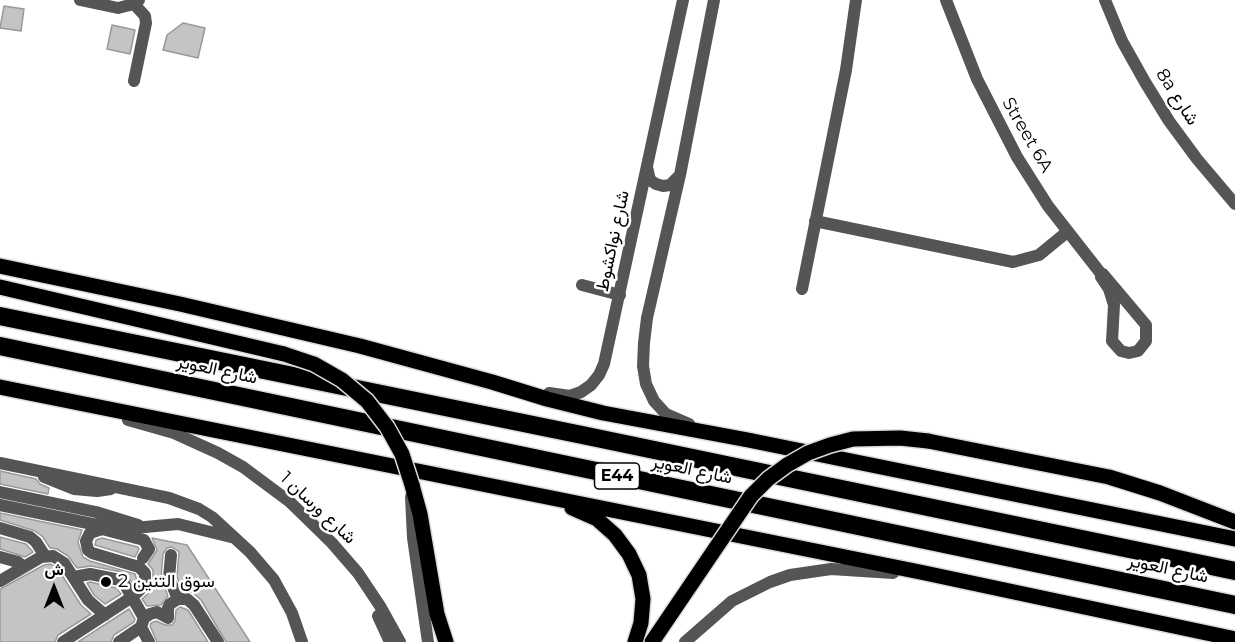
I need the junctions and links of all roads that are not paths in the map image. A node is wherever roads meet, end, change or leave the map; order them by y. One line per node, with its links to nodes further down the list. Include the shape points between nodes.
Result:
1 (80, 0): 7 (street, via 118,8)
2 (683, 0): 9 (street, شارع نواكشوط)
3 (714, 0): 10 (street)
4 (856, 0): 12 (street)
5 (946, 0): 13 (street, Street 6A, via 993,113 1032,182)
6 (1105, 0): 11 (street, 8a شارع, via 1144,82 1197,159)
7 (136, 2): 8 (street, via 146,23)
8 (134, 81)
9 (647, 165): 10 (street, via 650,180 656,184 670,185); 19 (street, شارع نواكشوط)
10 (680, 175): 25 (street, via 647,318 643,366 646,384 666,414)
11 (1235, 204)
12 (815, 221): 13 (street, via 1013,262 1039,255); 18 (street)
13 (1067, 232): 15 (street, Street 6A)
14 (0, 266): 22 (main road, via 360,346)
15 (1102, 275): 15 (street, Street 6A, via 1114,305 1112,341 1120,351 1138,351 1146,341 1146,325)
16 (582, 285): 19 (street)
17 (0, 287): 28 (main road, bridge, via 314,364 367,400 402,454)
18 (802, 289)
19 (620, 295): 22 (street, شارع نواكشوط, via 604,364 591,385 581,392 570,396)
20 (0, 316): 45 (highway, شارع العوير / E44)
21 (0, 346): 52 (highway, شارع العوير / E44)
22 (492, 382): 25 (main road, via 603,413)
23 (0, 387): 24 (main road)
24 (76, 402): 32 (main road); 49 (street, شارع ورسان 1, via 191,440 243,467 312,522)
25 (748, 440): 39 (main road)
26 (0, 463): 29 (street)
27 (0, 468): 30 (street, via 50,479)
28 (412, 485): 64 (street, via 413,538); 65 (main road)
29 (121, 487): 30 (street); 38 (street, via 199,509)
30 (74, 489): 34 (street)
31 (0, 492): 34 (street)
32 (524, 492): 48 (main road); 66 (main road, via 597,519 615,534 639,575 643,599)
33 (0, 505): 36 (street, via 112,528)
34 (71, 507): 36 (street)
35 (1235, 522): 67 (main road, bridge, via 1109,477 928,441 853,439 808,453 768,479 751,496)
36 (145, 527): 38 (street, via 178,524)
37 (0, 528): 41 (street, via 30,537)
38 (236, 538): 61 (street, via 274,580)
39 (1235, 539)
40 (171, 555): 51 (street, via 169,578)
41 (45, 556): 44 (street); 46 (street, via 61,560)
42 (143, 558): 50 (street, via 149,546 141,538 98,529 87,537 92,553 142,570 145,585)
43 (0, 559): 44 (street, via 12,559); 47 (street)
44 (24, 567): 47 (street)
45 (1235, 571)
46 (74, 577): 50 (street, via 90,574 120,580); 53 (street, via 88,600)
47 (3, 580)
48 (973, 584): 56 (main road); 68 (street, via 875,571 811,571 751,591 716,614)
49 (369, 589): 62 (street); 63 (street, شارع ورسان 1)
50 (132, 597): 53 (street); 54 (street)
51 (177, 599): 54 (street, via 168,608 168,618 157,612); 60 (street, via 191,602)
52 (1235, 605)
53 (105, 615): 55 (street)
54 (143, 622): 58 (street); 59 (street)
55 (80, 637): 57 (street)
56 (1235, 639)
57 (63, 642)
58 (119, 642)
59 (149, 642)
60 (218, 642)
61 (302, 642)
62 (390, 642)
63 (400, 642)
64 (428, 642)
65 (446, 642)
66 (635, 642)
67 (652, 642)
68 (685, 642)

